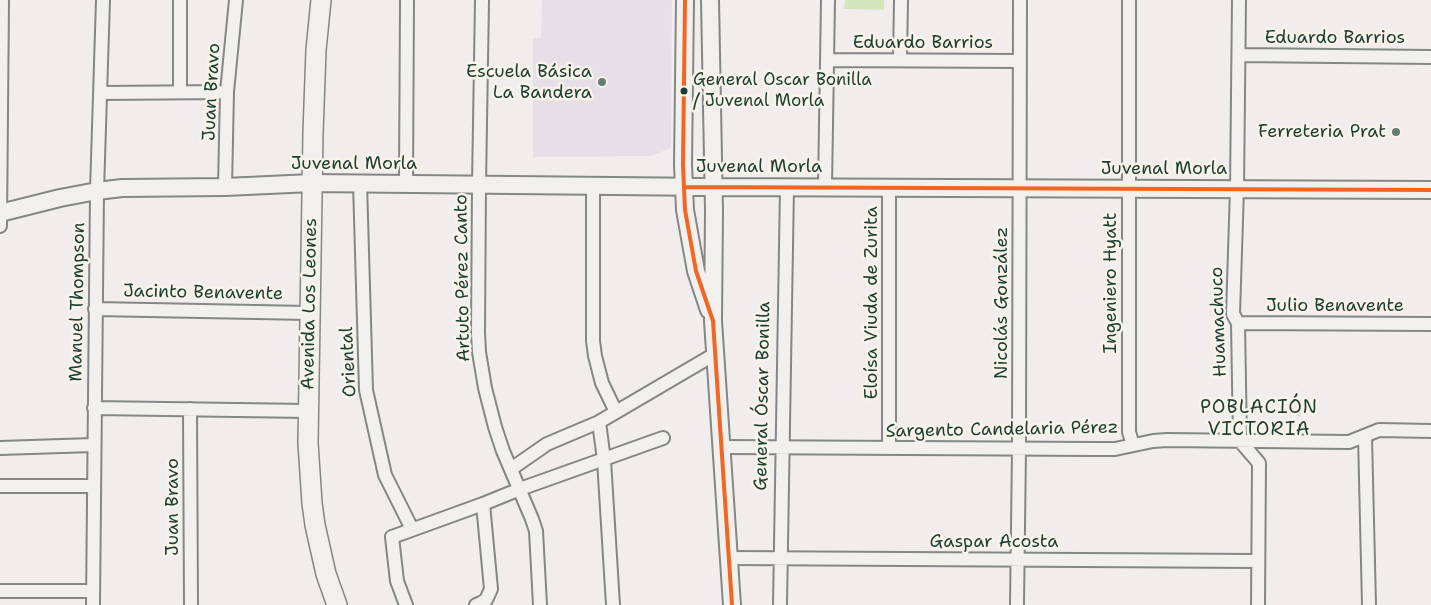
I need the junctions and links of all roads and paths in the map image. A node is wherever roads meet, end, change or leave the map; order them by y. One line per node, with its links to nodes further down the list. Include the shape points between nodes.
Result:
1 (2, 0): 39 (street)
2 (103, 0): 22 (street, Manuel Thompson)
3 (180, 0): 20 (street)
4 (236, 0): 21 (street, Juan Bravo)
5 (321, 0): 23 (main road, Avenida Los Leones)
6 (407, 0): 25 (street)
7 (482, 0): 26 (street, Artuto Pérez Canto)
8 (685, 0): 29 (street)
9 (710, 0): 30 (street)
10 (828, 0): 17 (street)
11 (901, 0): 18 (street)
12 (1020, 0): 19 (street, Nicolás González)
13 (1129, 0): 35 (street, Ingeniero Hyatt)
14 (1239, 0): 15 (street, Huamachuco)
15 (1239, 55): 16 (street, Eduardo Barrios); 36 (street, Huamachuco)
16 (1431, 57)
17 (827, 60): 18 (street, Eduardo Barrios); 32 (street)
18 (900, 60): 19 (street, Eduardo Barrios)
19 (1020, 61): 34 (street, Nicolás González)
20 (180, 92): 21 (street); 22 (street)
21 (227, 92): 28 (street, Juan Bravo)
22 (100, 93): 37 (street, Manuel Thompson)
23 (312, 183): 24 (street, Juvenal Morla); 28 (street, Juvenal Morla); 42 (main road, Avenida Los Leones)
24 (360, 183): 25 (street, Juvenal Morla); 69 (street, Oriental, via 366,390 385,475)
25 (406, 184): 26 (street, Juvenal Morla)
26 (479, 185): 27 (street, Juvenal Morla); 64 (street, Artuto Pérez Canto, via 479,352 489,405)
27 (593, 186): 29 (street, Juvenal Morla); 50 (street, via 593,341 602,383)
28 (225, 187): 37 (street, Juvenal Morla)
29 (684, 187): 30 (street, Juvenal Morla); 43 (street, via 695,264)
30 (713, 187): 31 (street, Juvenal Morla); 43 (street)
31 (787, 187): 32 (street, Juvenal Morla); 60 (street, General Óscar Bonilla)
32 (825, 187): 33 (street, Juvenal Morla)
33 (889, 188): 34 (street, Juvenal Morla); 61 (street, Eloísa Viuda de Zurita)
34 (1019, 188): 35 (street, Juvenal Morla); 62 (street, Nicolás González)
35 (1129, 189): 36 (street, Juvenal Morla); 57 (street, Ingeniero Hyatt, via 1128,420)
36 (1237, 189): 38 (street, Juvenal Morla); 44 (street, Huamachuco, via 1233,314)
37 (97, 190): 39 (street, Juvenal Morla); 41 (street, Manuel Thompson)
38 (1431, 190)
39 (0, 213): 40 (street)
40 (0, 226)
41 (95, 309): 42 (street, Jacinto Benavente); 47 (street, Manuel Thompson)
42 (309, 313): 49 (main road, Avenida Los Leones)
43 (713, 321): 46 (street)
44 (1238, 323): 45 (street, Julio Benavente); 55 (street, Huamachuco)
45 (1431, 324)
46 (715, 354): 50 (street); 58 (street)
47 (94, 408): 48 (street); 56 (street, Manuel Thompson)
48 (190, 409): 49 (street); 77 (street, Juan Bravo)
49 (308, 411): 78 (main road, Avenida Los Leones, via 315,526)
50 (616, 412): 51 (street)
51 (599, 422): 63 (street); 64 (street, via 547,444)
52 (1431, 431): 53 (street, Sargento Candelaria Pérez, via 1379,430)
53 (1365, 436): 55 (street, Sargento Candelaria Pérez, via 1349,442); 87 (street)
54 (663, 438): 63 (street)
55 (1240, 441): 57 (street, Sargento Candelaria Pérez, via 1167,440); 73 (street, via 1259,463)
56 (94, 445): 59 (street); 66 (street, Manuel Thompson)
57 (1133, 445): 62 (street, Sargento Candelaria Pérez, via 1115,449)
58 (721, 447): 60 (street, Sargento Candelaria Pérez); 70 (street)
59 (0, 448)
60 (782, 448): 61 (street, Sargento Candelaria Pérez); 71 (street, General Óscar Bonilla)
61 (889, 448): 62 (street, Sargento Candelaria Pérez)
62 (1019, 449): 72 (street, Nicolás González)
63 (604, 460): 67 (street); 82 (street)
64 (511, 469): 67 (street, Artuto Pérez Canto)
65 (0, 486): 66 (street)
66 (94, 486): 75 (street, Manuel Thompson)
67 (520, 489): 68 (street); 81 (street, Artuto Pérez Canto, via 536,531)
68 (484, 504): 69 (street); 80 (street, via 491,589 486,600)
69 (412, 530): 79 (street, via 392,537 397,581)
70 (728, 558): 71 (street, Gaspar Acosta); 83 (street)
71 (781, 558): 72 (street, Gaspar Acosta); 84 (street, General Óscar Bonilla)
72 (1018, 559): 73 (street, Gaspar Acosta); 85 (street, Nicolás González)
73 (1258, 561): 86 (street)
74 (0, 591): 75 (street)
75 (93, 591): 76 (street, Manuel Thompson)
76 (93, 605)
77 (191, 605)
78 (337, 605)
79 (406, 605)
80 (476, 605)
81 (540, 605)
82 (613, 605)
83 (732, 605)
84 (780, 605)
85 (1017, 605)
86 (1258, 605)
87 (1369, 605)

